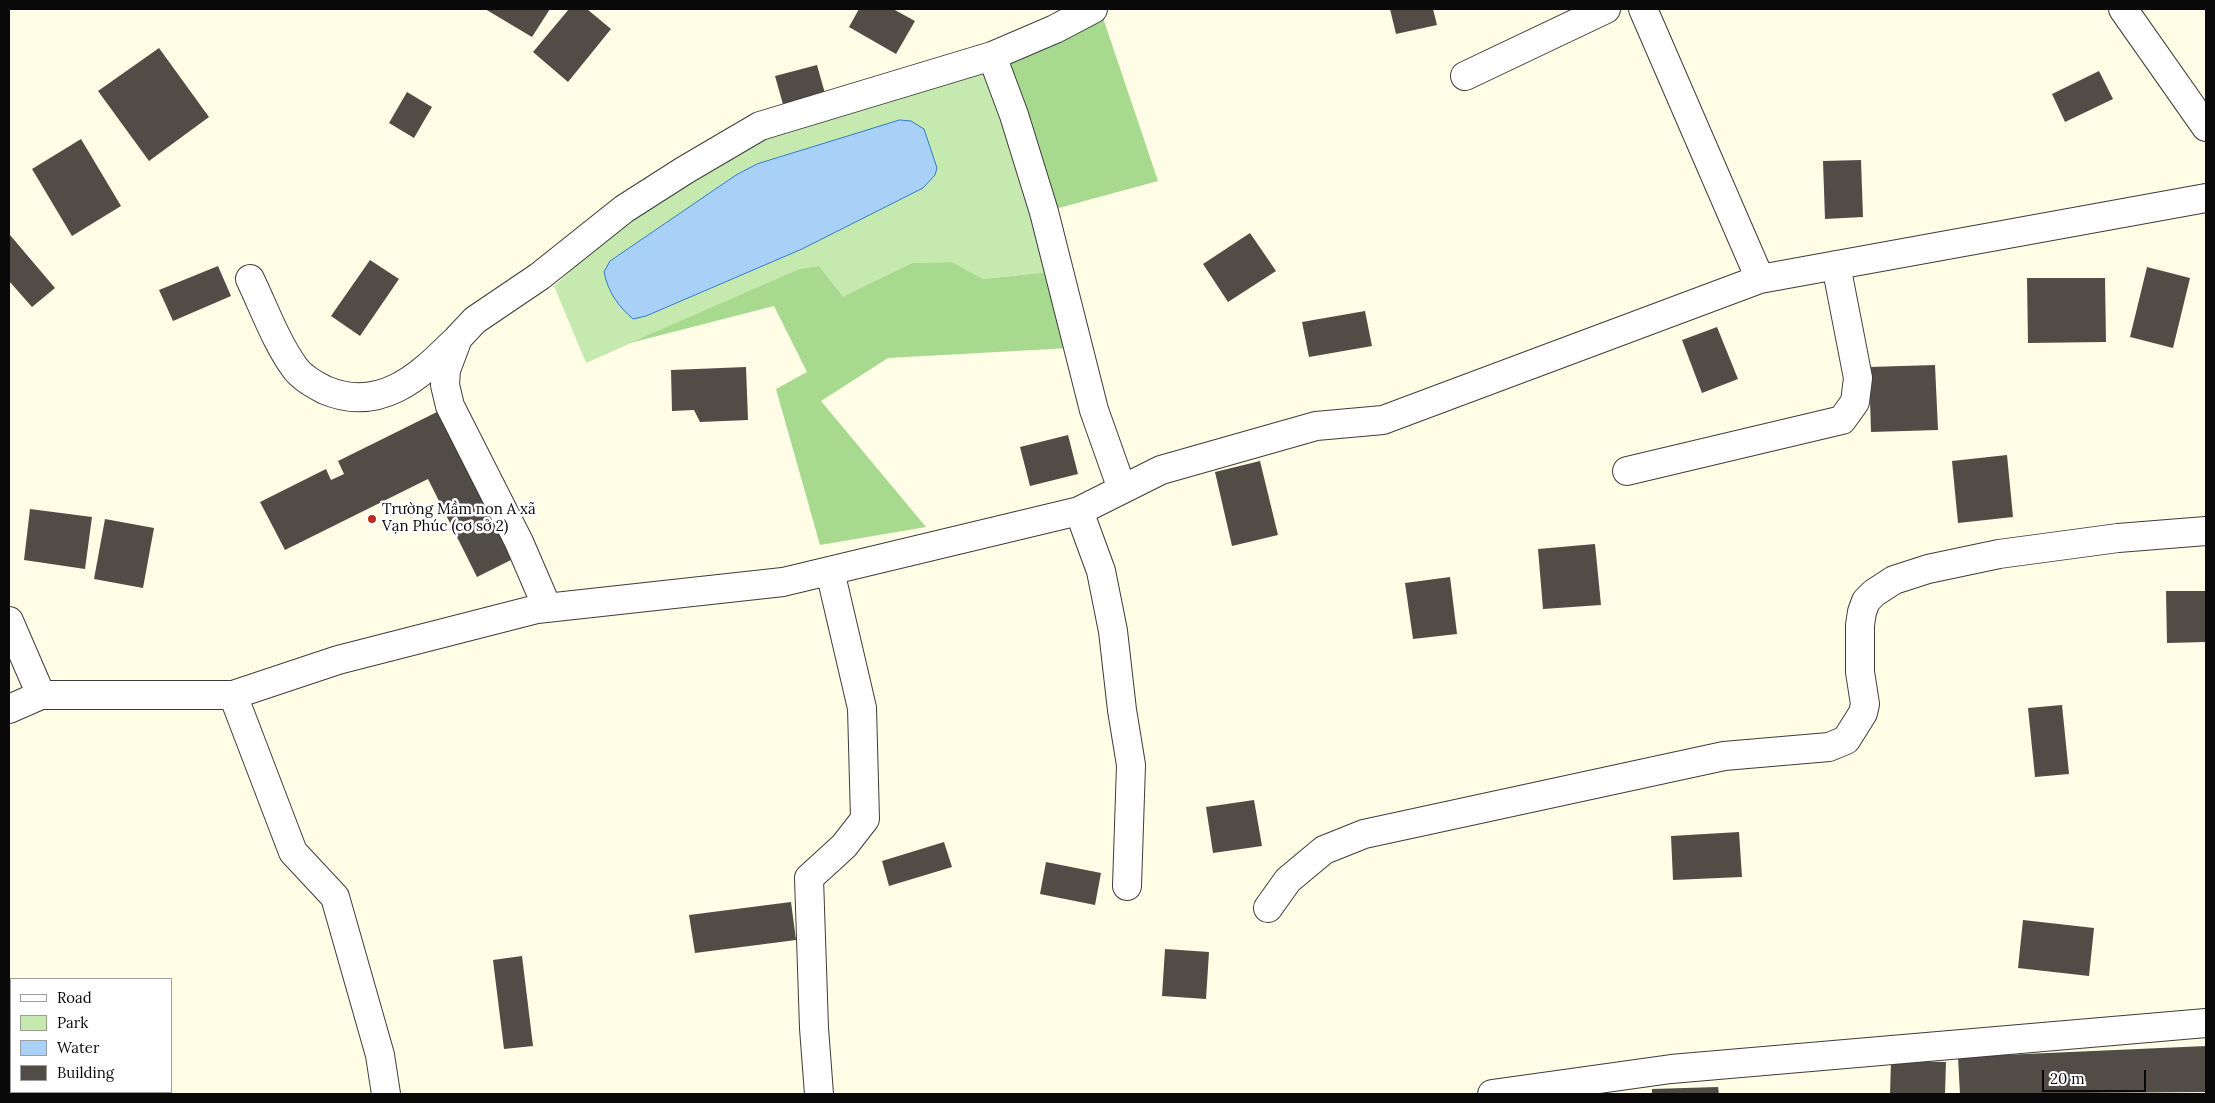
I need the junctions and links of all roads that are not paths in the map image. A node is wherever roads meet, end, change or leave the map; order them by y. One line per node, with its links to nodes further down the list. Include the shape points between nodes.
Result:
1 (1093, 9): 5 (street)
2 (1606, 9): 6 (street)
3 (1643, 9): 11 (street)
4 (2124, 9): 7 (street)
5 (992, 56): 12 (street, via 760,126 624,209 540,276 492,307); 14 (street, via 1044,212 1094,410)
6 (1466, 76)
7 (2206, 127)
8 (2206, 198): 9 (street)
9 (1836, 265): 11 (street); 13 (street, via 1858,378 1855,402 1842,420)
10 (250, 279): 12 (street, via 295,369 315,385 336,394 371,398 400,387 426,370)
11 (1760, 279): 14 (street, via 1383,420 1316,426 1161,470)
12 (458, 338): 18 (street, via 446,370 447,396 519,542)
13 (1627, 472)
14 (1122, 490): 15 (street)
15 (1079, 511): 17 (street); 23 (street, via 1101,571 1112,622 1131,765)
16 (2206, 531): 24 (street, via 2118,538 1998,554 1894,580 1874,593 1862,612 1860,672 1865,704 1846,740 1829,747 1724,756 1364,834 1324,850 1288,880)
17 (830, 571): 18 (street, via 783,582); 27 (street, via 862,708 865,819 844,846 808,878)
18 (547, 608): 21 (street, via 338,660)
19 (9, 621): 20 (street)
20 (41, 695): 21 (street); 22 (street)
21 (233, 695): 26 (street, via 293,852 335,897 380,1055)
22 (9, 709)
23 (1126, 886)
24 (1268, 908)
25 (2206, 1023): 28 (street, via 1670,1069)
26 (386, 1094)
27 (819, 1094)
28 (1492, 1094)

